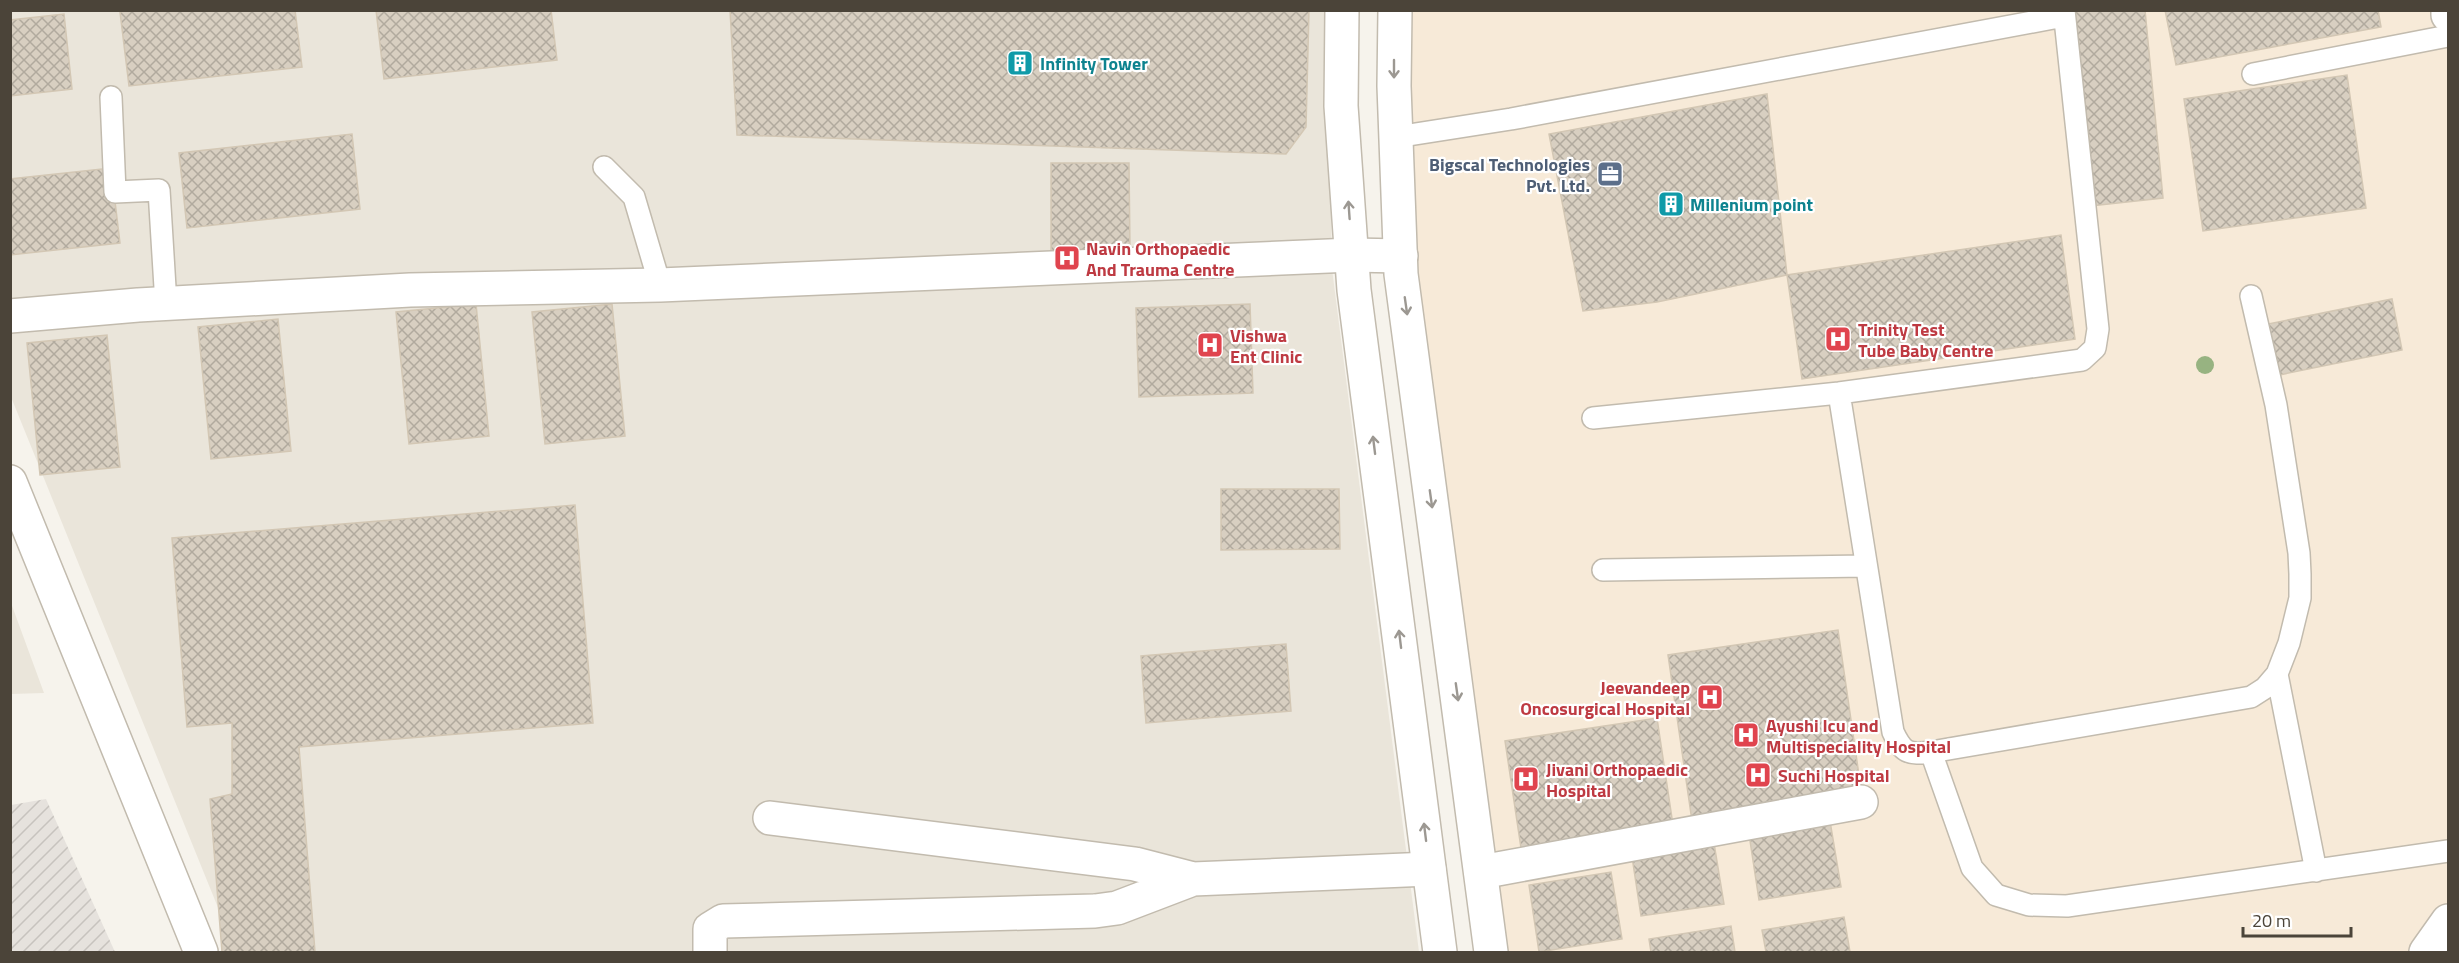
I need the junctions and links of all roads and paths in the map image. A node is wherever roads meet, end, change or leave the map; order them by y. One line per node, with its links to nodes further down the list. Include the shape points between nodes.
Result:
1 (1342, 10): 9 (street, one-way to 1, via 1341,106)
2 (1395, 10): 7 (street, one-way to 7)
3 (2064, 13): 7 (lane, via 1511,119); 15 (lane, via 2098,329 2095,348 2082,360)
4 (2448, 36): 5 (lane)
5 (2253, 74)
6 (111, 97): 13 (lane, via 116,192 159,190)
7 (1396, 137): 10 (street)
8 (604, 167): 11 (lane, via 634,197)
9 (1352, 255): 10 (street); 11 (street); 25 (street, one-way to 9)
10 (1401, 256): 27 (street, one-way to 27)
11 (660, 285): 13 (street, via 410,290)
12 (2251, 296): 20 (lane, via 2276,405 2299,553 2300,598)
13 (166, 304): 14 (street)
14 (10, 316)
15 (1839, 393): 16 (lane); 18 (lane)
16 (1593, 418)
17 (10, 482): 30 (street)
18 (1866, 566): 19 (lane); 21 (lane, via 1893,732 1900,747 1912,754)
19 (1603, 570)
20 (2277, 674): 21 (lane, via 2251,697); 26 (lane)
21 (1931, 752): 26 (lane, via 1972,868 1996,895 2029,905 2067,906)
22 (1862, 802): 27 (street)
23 (770, 819): 28 (street, via 1135,864)
24 (2448, 851): 26 (lane)
25 (1430, 869): 28 (street); 32 (street)
26 (2316, 870)
27 (1481, 872): 33 (street)
28 (1192, 879): 31 (street, via 1117,908 1095,911 723,921 710,929)
29 (2448, 921): 34 (street)
30 (201, 952)
31 (710, 952)
32 (1440, 952)
33 (1491, 952)
34 (2426, 952)

